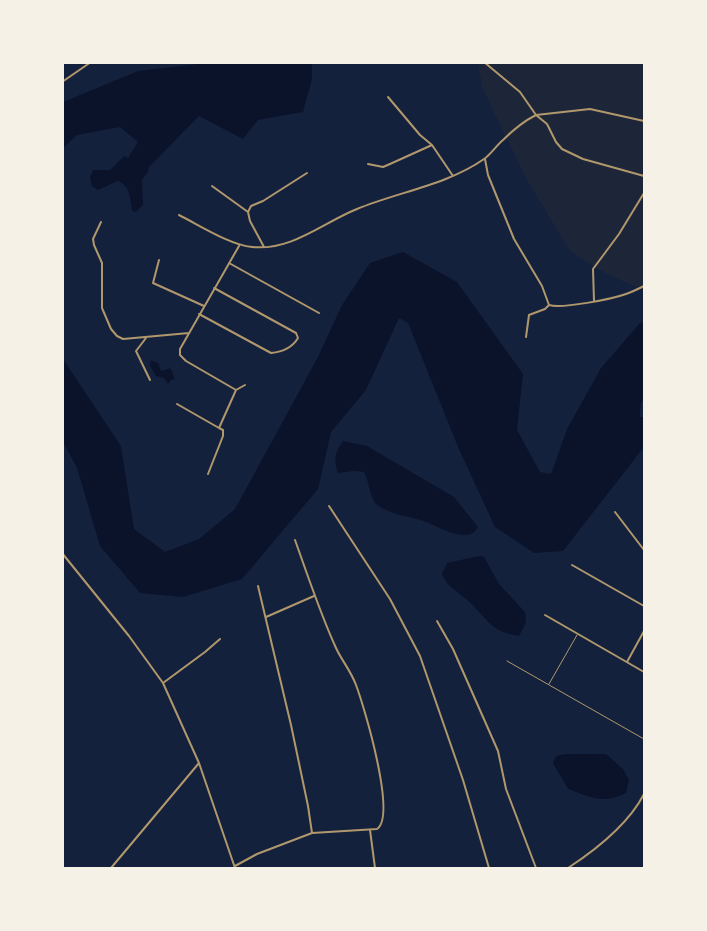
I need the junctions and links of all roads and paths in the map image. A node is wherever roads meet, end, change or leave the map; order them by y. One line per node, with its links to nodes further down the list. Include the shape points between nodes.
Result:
1 (91, 62): 3 (street)
2 (484, 62): 5 (street, via 520,92)
3 (62, 82)
4 (388, 96): 7 (street, via 420,135)
5 (536, 115): 6 (street, via 590,109); 8 (street, via 502,140); 12 (street, via 547,124 562,149 572,155)
6 (644, 121)
7 (432, 144): 9 (street, via 383,167); 11 (street)
8 (485, 159): 11 (street); 25 (street, via 488,175 514,239 542,286)
9 (368, 164)
10 (307, 173): 15 (street, via 251,206)
11 (453, 176): 19 (street, via 356,209 286,244)
12 (644, 176)
13 (212, 186): 15 (street)
14 (644, 193): 24 (street, via 593,269)
15 (248, 212): 19 (street)
16 (179, 215): 18 (street)
17 (101, 222): 31 (street, via 93,239 102,263 102,301 106,318 116,336 123,339)
18 (240, 245): 19 (street); 21 (street)
19 (264, 248)
20 (159, 260): 26 (street, via 153,283)
21 (229, 263): 23 (street); 27 (street)
22 (644, 286): 24 (street, via 627,294)
23 (214, 288): 26 (street); 28 (street, via 296,333 298,338 294,345 271,353)
24 (594, 301): 25 (street)
25 (549, 305): 30 (street, via 528,316)
26 (204, 306): 28 (street)
27 (318, 313)
28 (199, 314): 29 (street)
29 (189, 333): 31 (street); 34 (street, via 180,355)
30 (526, 336)
31 (146, 338): 32 (street, via 136,351)
32 (150, 380)
33 (245, 385): 34 (street)
34 (236, 390): 36 (street)
35 (177, 404): 36 (street)
36 (219, 428): 37 (street, via 223,430 223,436)
37 (208, 474)
38 (329, 506): 66 (street, via 390,599 420,656 464,780)
39 (614, 512): 41 (street)
40 (295, 540): 45 (street)
41 (644, 550)
42 (62, 553): 56 (street)
43 (572, 564): 46 (street)
44 (258, 586): 48 (street)
45 (315, 596): 48 (street); 61 (street, via 336,648 351,672 376,752 384,812 382,823 377,829)
46 (644, 606)
47 (545, 616): 51 (street)
48 (266, 617): 62 (street)
49 (437, 621): 67 (street, via 453,649 498,751 506,789)
50 (644, 631): 54 (street)
51 (577, 634): 54 (street); 57 (lane)
52 (220, 639): 56 (street)
53 (507, 661): 57 (lane)
54 (627, 662): 55 (street)
55 (644, 672)
56 (163, 683): 59 (street)
57 (549, 684): 58 (lane)
58 (644, 739)
59 (199, 763): 63 (street); 64 (street)
60 (644, 794): 68 (street, via 622,824)
61 (370, 830): 62 (street); 65 (street)
62 (312, 833): 63 (street, via 257,854)
63 (235, 867)
64 (111, 868)
65 (375, 868)
66 (489, 868)
67 (536, 868)
68 (568, 868)

